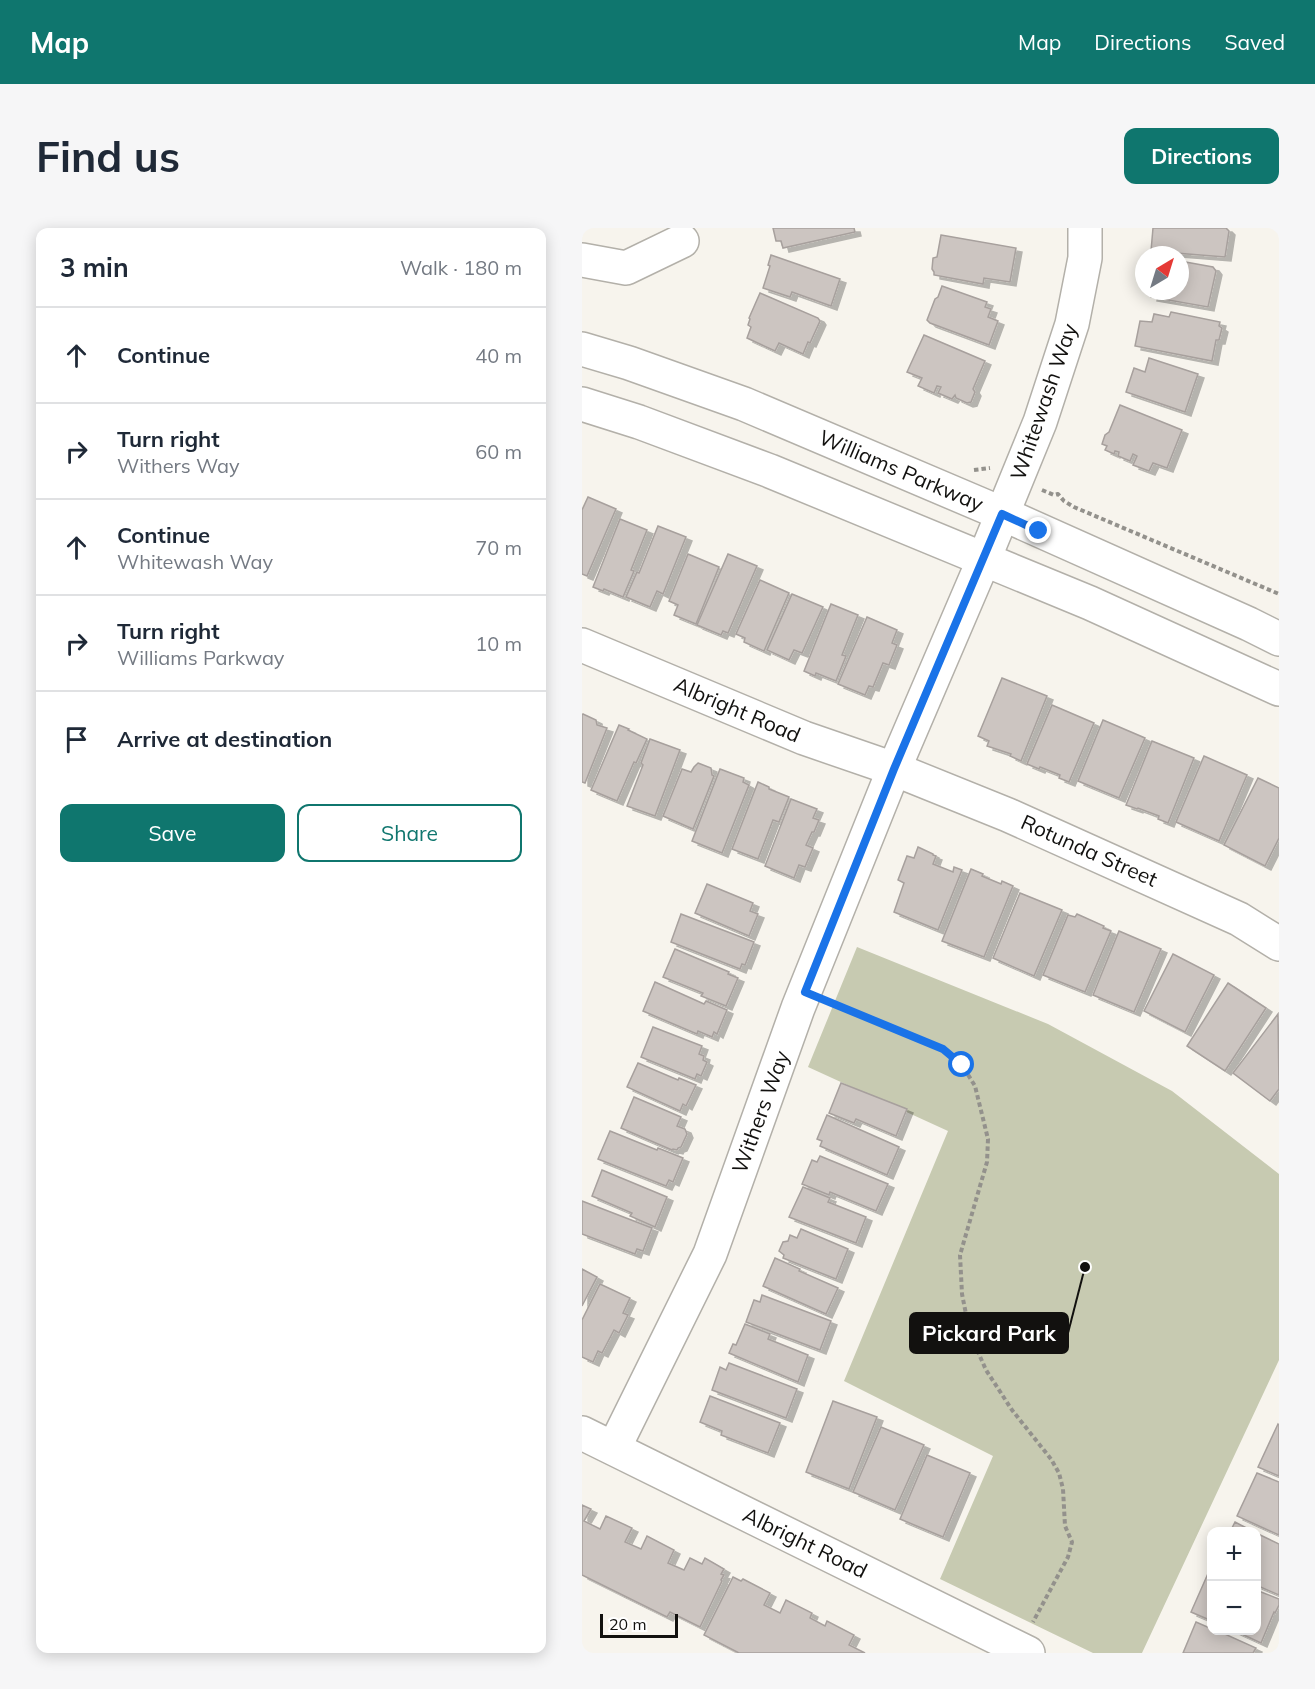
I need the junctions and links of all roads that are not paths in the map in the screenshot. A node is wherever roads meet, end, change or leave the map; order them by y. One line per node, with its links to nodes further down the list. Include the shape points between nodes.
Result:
1 (1085, 228): 6 (street, Whitewash Way, via 1085,258 1072,324 1040,422)
2 (682, 241): 3 (street, via 626,268)
3 (582, 260)
4 (582, 349): 6 (street, Williams Parkway, via 744,404)
5 (582, 404): 7 (street, via 770,471)
6 (1002, 514): 7 (street, Whitewash Way); 8 (street, Williams Parkway)
7 (984, 560): 10 (street, via 1090,603); 11 (street, Whitewash Way)
8 (1279, 639)
9 (582, 645): 11 (street, Albright Road, via 804,738)
10 (1279, 689)
11 (894, 769): 12 (street, Rotunda Street, via 1008,815 1239,919); 14 (street, Withers Way, via 805,992 710,1254)
12 (1279, 944)
13 (582, 1433): 14 (street, Albright Road)
14 (614, 1448): 15 (street, Albright Road)
15 (1024, 1651)

